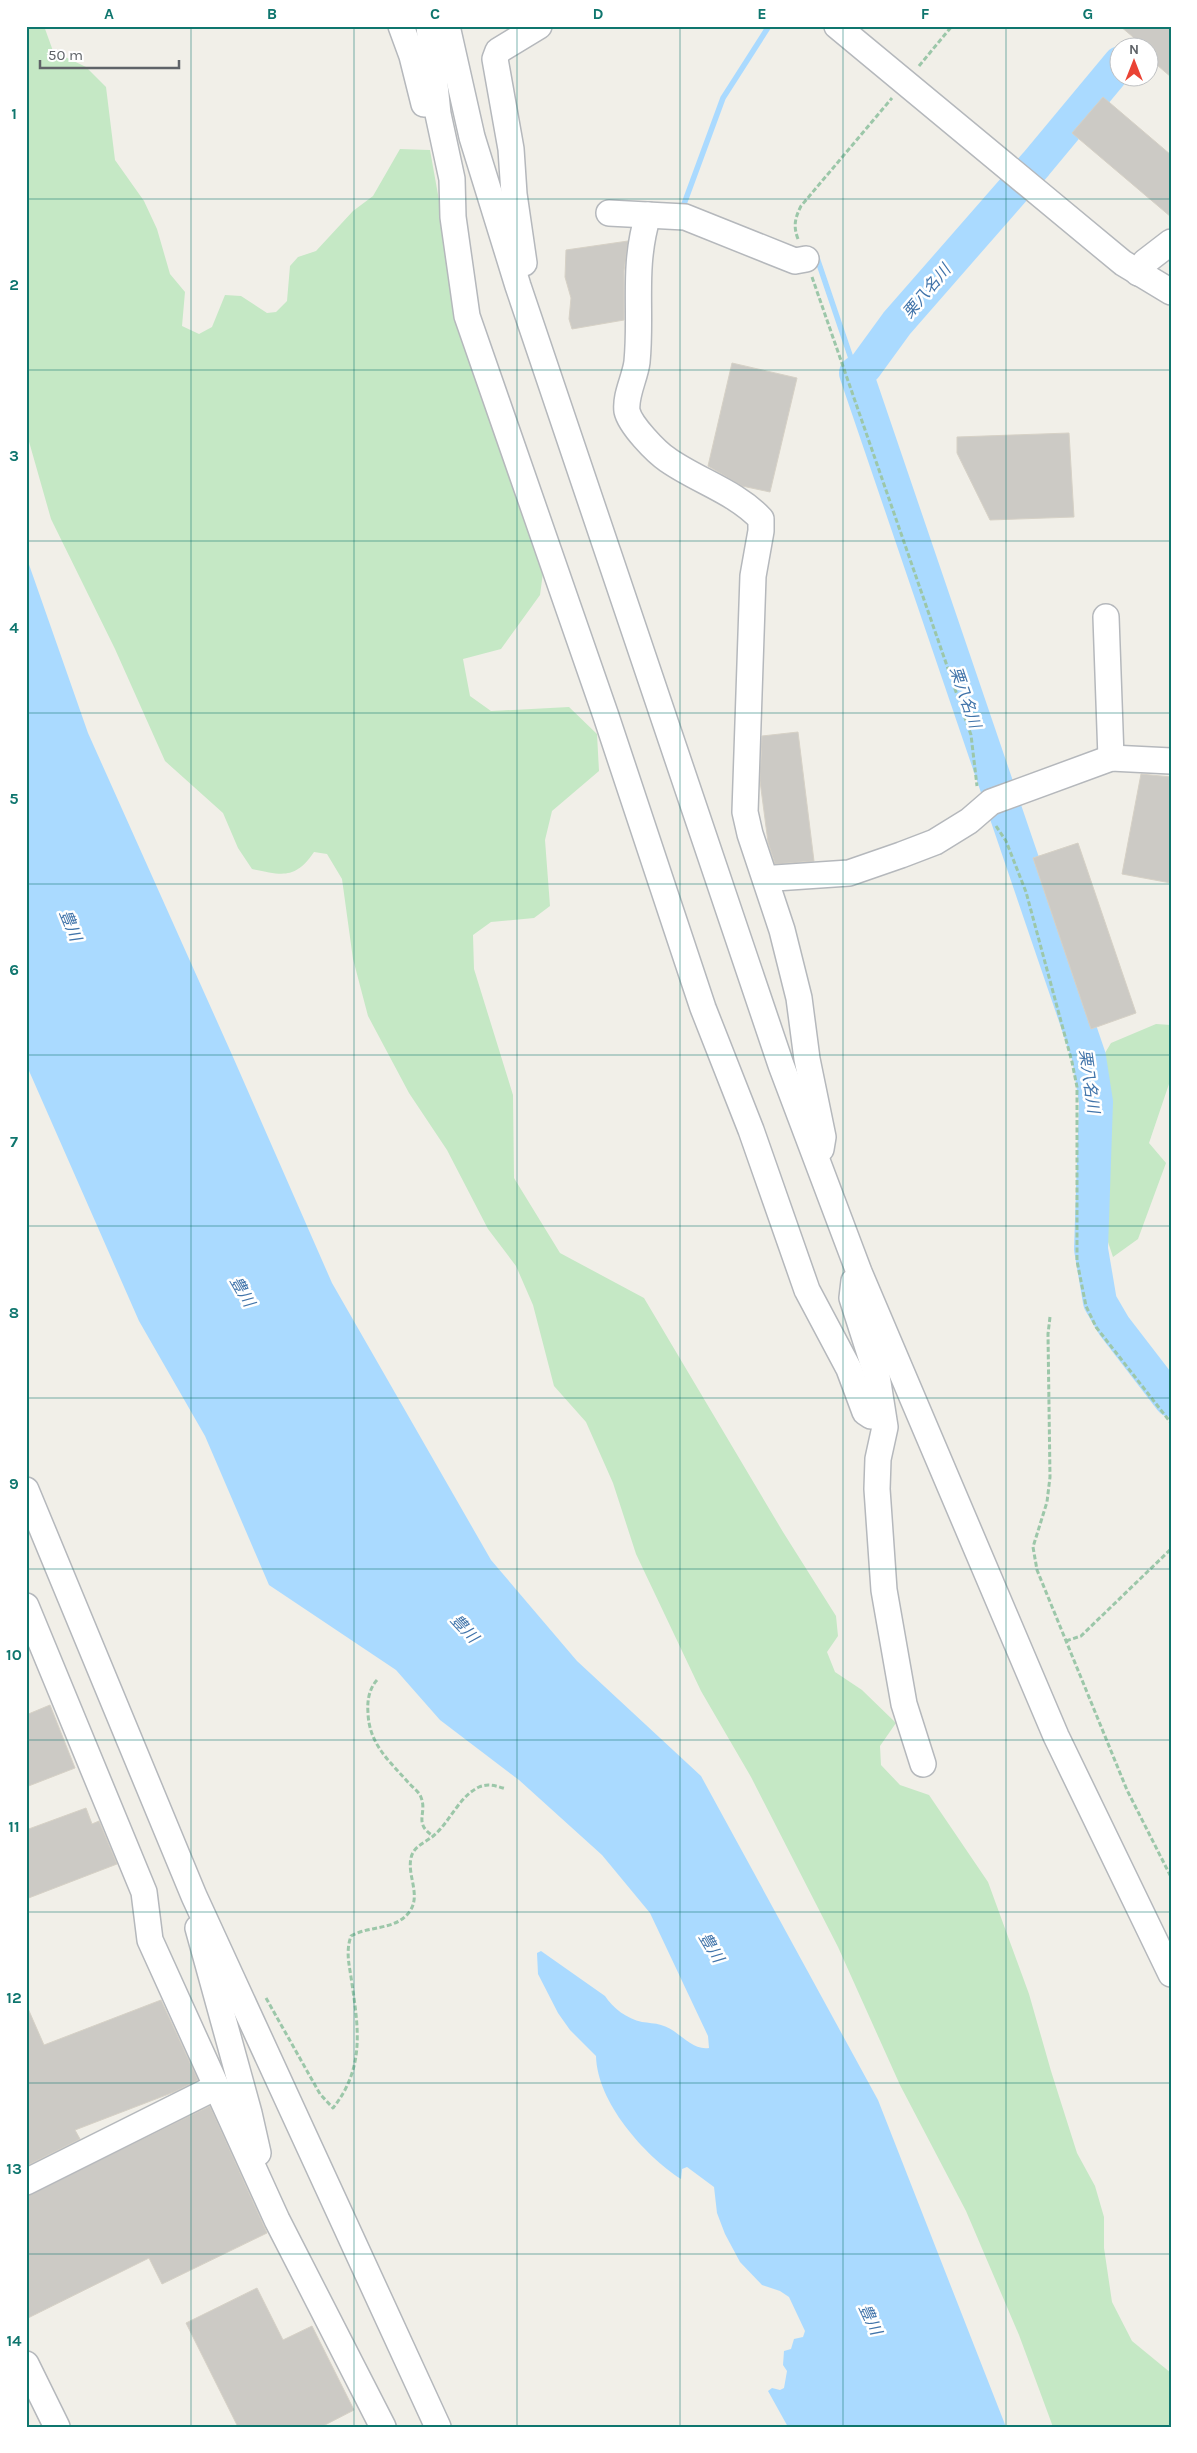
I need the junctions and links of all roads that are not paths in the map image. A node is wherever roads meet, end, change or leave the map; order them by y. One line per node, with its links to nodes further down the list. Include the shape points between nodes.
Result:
1 (401, 26): 6 (street, via 424,106 430,114)
2 (429, 26): 6 (street)
3 (447, 26): 12 (street, via 472,137)
4 (539, 26): 12 (street, via 498,51 496,59 526,274)
5 (837, 26): 11 (street)
6 (438, 114): 20 (street, via 452,179 453,217 468,316 703,1008 751,1130 807,1290 849,1369 865,1412 871,1416 879,1415)
7 (609, 213): 8 (street)
8 (648, 214): 10 (street, via 685,217 795,261); 17 (street, via 640,241 637,362 627,411 652,447 668,460 749,506 761,519 762,531 753,576 745,812)
9 (1171, 242): 11 (street, via 1145,262)
10 (806, 259)
11 (1138, 273): 13 (street)
12 (518, 286): 18 (street, via 777,1055)
13 (1171, 292)
14 (1106, 617): 15 (street)
15 (1110, 758): 16 (street); 17 (street, via 989,804 935,842 901,855 849,873 775,878)
16 (1171, 761)
17 (767, 882): 18 (street, via 799,998 812,1088 823,1137)
18 (818, 1167): 19 (street)
19 (859, 1272): 20 (street, via 853,1282 852,1298 877,1376); 25 (street, via 1056,1736)
20 (882, 1409): 23 (street, via 884,1427 877,1489 884,1590 904,1704)
21 (26, 1490): 24 (street)
22 (26, 1606): 26 (street, via 144,1892 150,1940)
23 (923, 1764)
24 (194, 1896): 28 (street, via 198,1933 249,2113); 32 (street)
25 (1171, 1974)
26 (216, 2087): 27 (street); 28 (street)
27 (26, 2182)
28 (266, 2192): 31 (street, via 277,2220)
29 (26, 2364): 30 (street)
30 (57, 2427)
31 (383, 2427)
32 (438, 2427)

